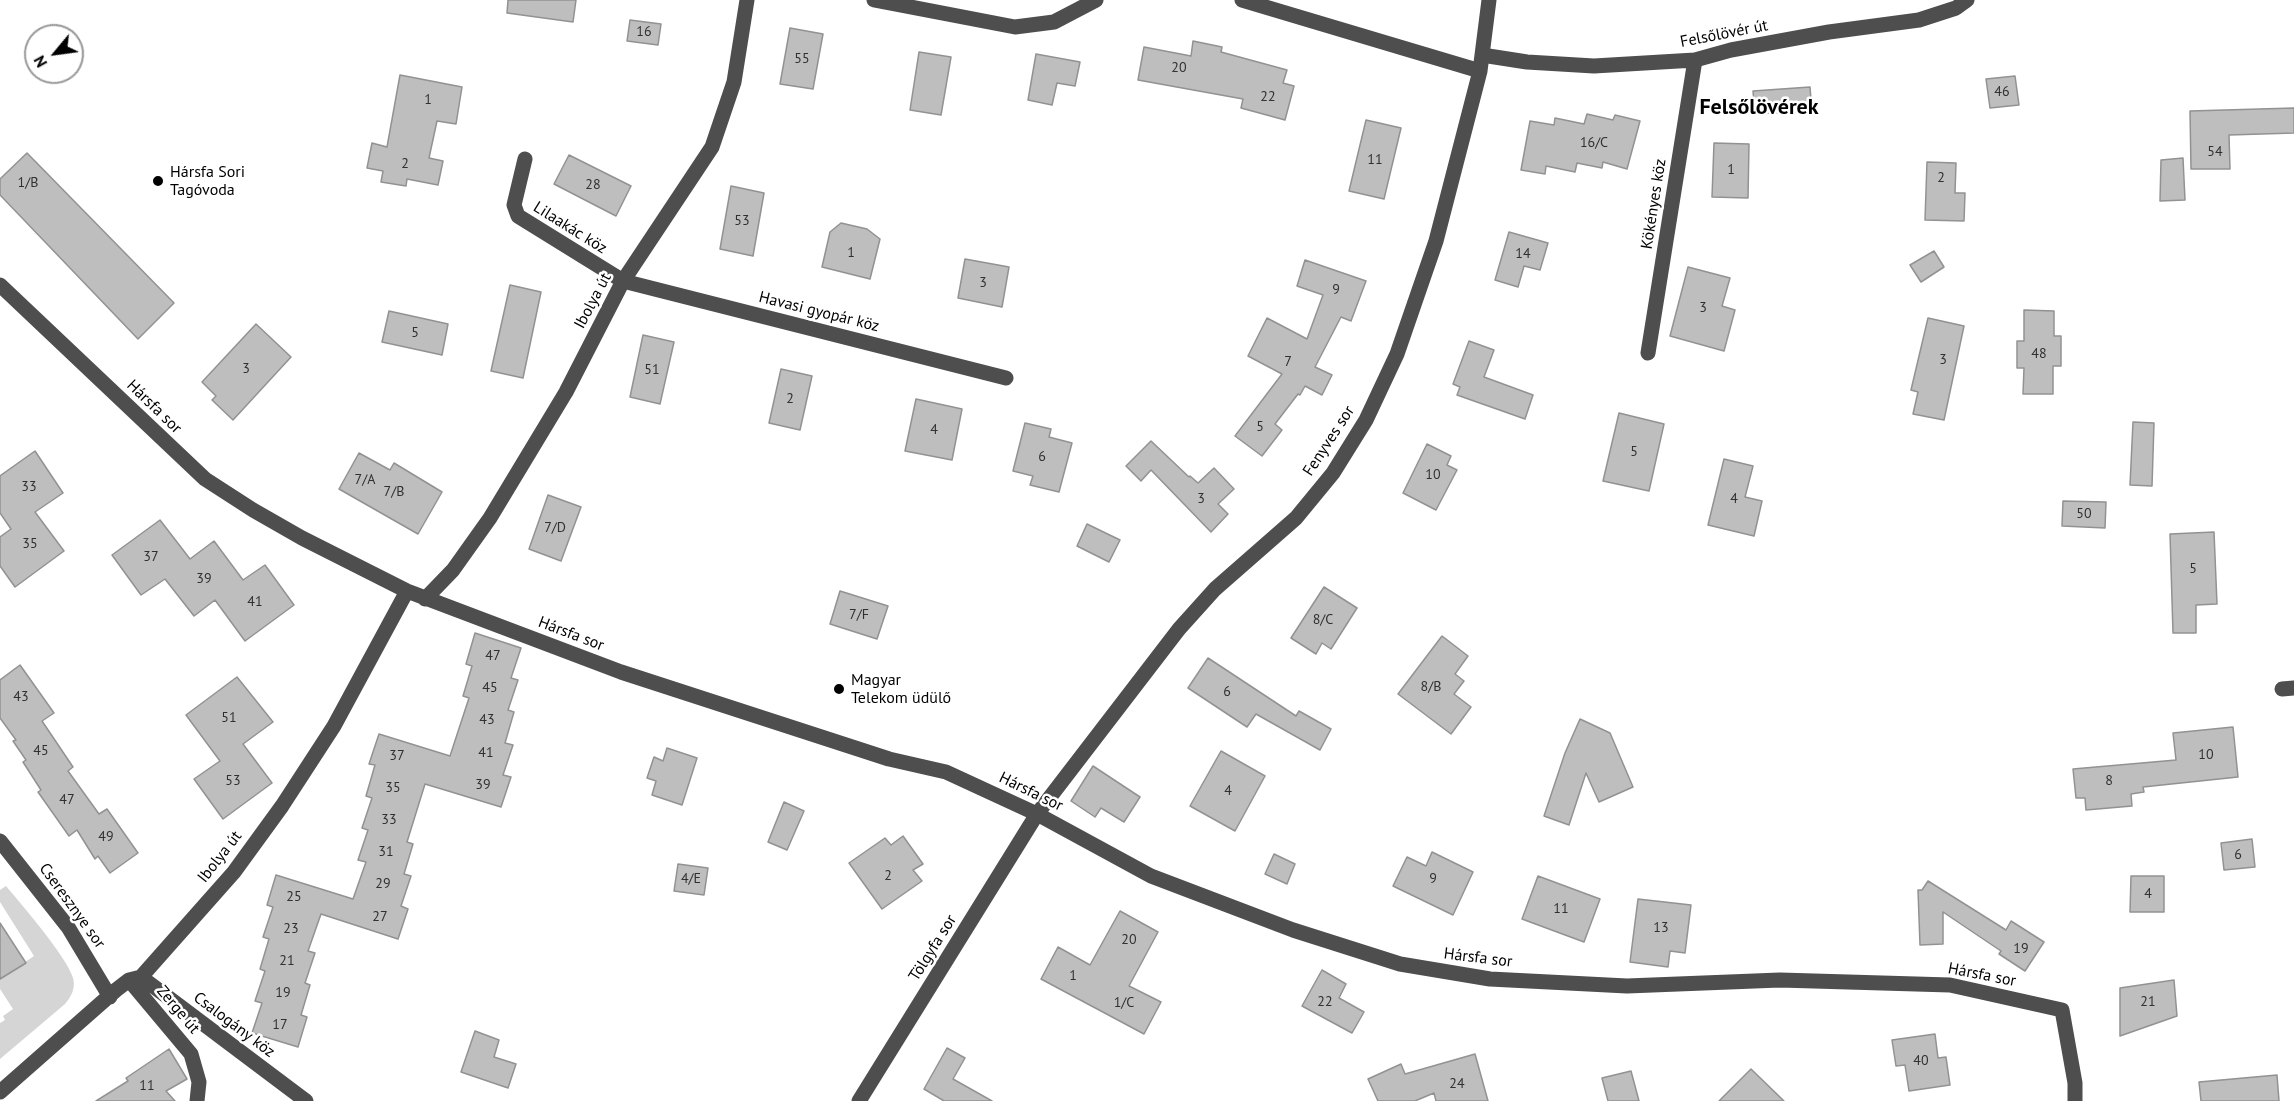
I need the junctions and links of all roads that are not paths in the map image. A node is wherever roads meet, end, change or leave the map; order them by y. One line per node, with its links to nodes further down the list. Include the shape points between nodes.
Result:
1 (747, 0): 11 (street, Ibolya út, via 734,82 712,147)
2 (874, 0): 3 (street, via 1015,27 1054,22)
3 (1096, 0)
4 (1242, 0): 9 (street)
5 (1489, 0): 7 (street, Fenyves sor)
6 (1967, 0): 8 (street, Felsőlövér út, via 1956,8 1918,20 1829,32)
7 (1482, 55): 8 (street, Felsőlövér út, via 1594,66); 9 (street, Fenyves sor)
8 (1695, 60): 13 (street, Kökényes köz)
9 (1480, 71): 17 (street, Fenyves sor, via 1436,241 1397,354 1366,420 1333,473 1296,518 1215,589 1179,629)
10 (525, 159): 11 (street, Lilaakác köz, via 514,205 518,216)
11 (623, 281): 14 (street, Havasi gyopár köz); 16 (street, Ibolya út, via 566,392 490,518 453,570)
12 (0, 285): 15 (street, Hársfa sor, via 206,479 302,538)
13 (1648, 353)
14 (1006, 378)
15 (407, 591): 16 (street, Hársfa sor); 19 (street, Ibolya út, via 334,726 282,806 234,872)
16 (425, 599): 17 (street, Hársfa sor, via 781,726 946,772)
17 (1037, 814): 24 (street, Tölgyfa sor); 25 (street, Hársfa sor, via 1184,890 1293,930 1431,970 1490,979 1627,986 1780,980 1950,985 2062,1010)
18 (0, 841): 20 (street, Cseresznye sor, via 68,927)
19 (135, 978): 20 (street, Ibolya út); 22 (street, Zerge út, via 191,1054 199,1082); 23 (street, Csalogány köz)
20 (110, 997): 21 (street, Ibolya út)
21 (0, 1092)
22 (197, 1101)
23 (306, 1101)
24 (859, 1101)
25 (2075, 1101)

